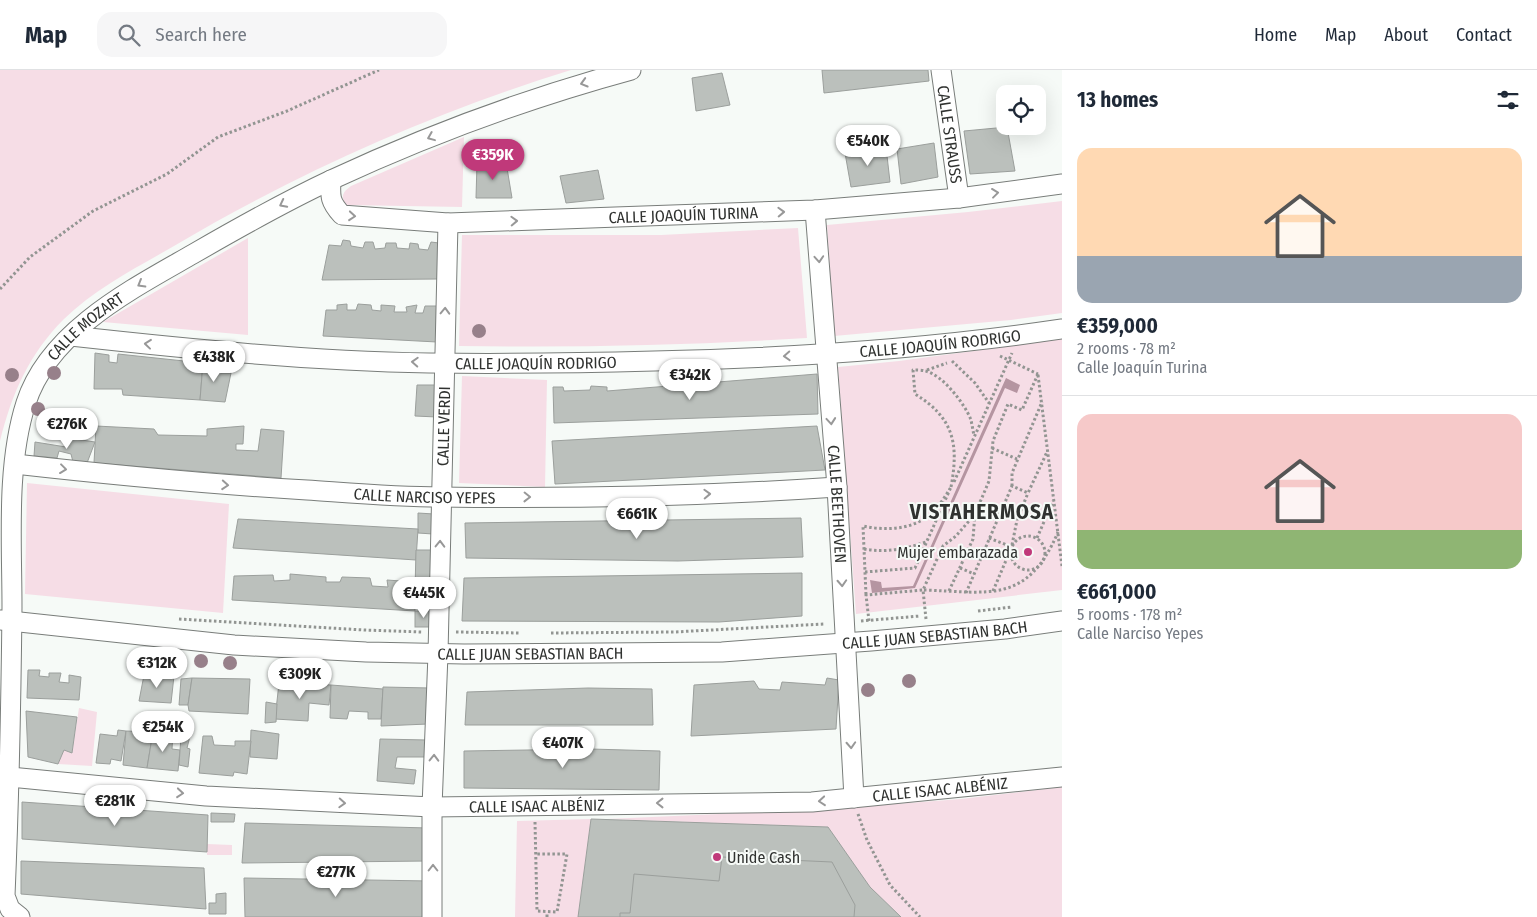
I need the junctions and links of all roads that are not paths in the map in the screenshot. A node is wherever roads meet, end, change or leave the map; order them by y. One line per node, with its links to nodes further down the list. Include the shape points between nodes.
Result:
1 (631, 70): 3 (street, CALLE MOZART, one-way to 3, via 482,117)
2 (941, 70): 5 (street, CALLE STRAUSS)
3 (331, 180): 7 (street, CALLE JOAQUÍN TURINA, one-way to 7, via 333,205 342,215); 9 (street, CALLE MOZART, one-way to 9, via 249,222 122,295)
4 (1062, 184): 5 (street, CALLE JOAQUÍN TURINA, one-way to 4)
5 (959, 198): 6 (street, CALLE JOAQUÍN TURINA)
6 (815, 210): 7 (street, CALLE JOAQUÍN TURINA, one-way to 6); 10 (street, CALLE BEETHOVEN, one-way to 10)
7 (448, 223): 11 (street, CALLE VERDI, one-way to 7)
8 (1062, 329): 10 (street, CALLE JOAQUÍN RODRIGO)
9 (71, 336): 11 (street, CALLE JOAQUÍN RODRIGO, one-way to 9, via 284,356); 12 (street, CALLE MOZART, via 47,362 27,399 16,437)
10 (825, 354): 11 (street, CALLE JOAQUÍN RODRIGO, one-way to 11, via 626,362); 13 (street, CALLE BEETHOVEN, one-way to 13)
11 (444, 363): 14 (street, CALLE VERDI)
12 (15, 464): 14 (street, CALLE NARCISO YEPES, one-way to 14, via 227,485); 15 (street, CALLE MOZART)
13 (837, 488): 14 (street, CALLE NARCISO YEPES, one-way to 13, via 662,496); 17 (street, CALLE BEETHOVEN, one-way to 17)
14 (440, 497): 18 (street, CALLE VERDI, one-way to 14)
15 (6, 620): 18 (street, CALLE JUAN SEBASTIAN BACH, via 234,645); 20 (street, CALLE MOZART)
16 (1062, 621): 17 (street, CALLE JUAN SEBASTIAN BACH)
17 (846, 644): 18 (street, CALLE JUAN SEBASTIAN BACH, via 722,652); 21 (street, CALLE BEETHOVEN, one-way to 21)
18 (438, 654): 22 (street, CALLE VERDI, one-way to 18)
19 (1062, 776): 21 (street, CALLE ISAAC ALBÉNIZ)
20 (10, 777): 22 (street, CALLE ISAAC ALBÉNIZ, one-way to 22, via 206,796); 23 (street, CALLE MOZART, via 6,896)
21 (854, 798): 22 (street, CALLE ISAAC ALBÉNIZ, one-way to 22, via 812,802)
22 (432, 807): 24 (street, CALLE VERDI, one-way to 22)
23 (15, 913)
24 (432, 917)

